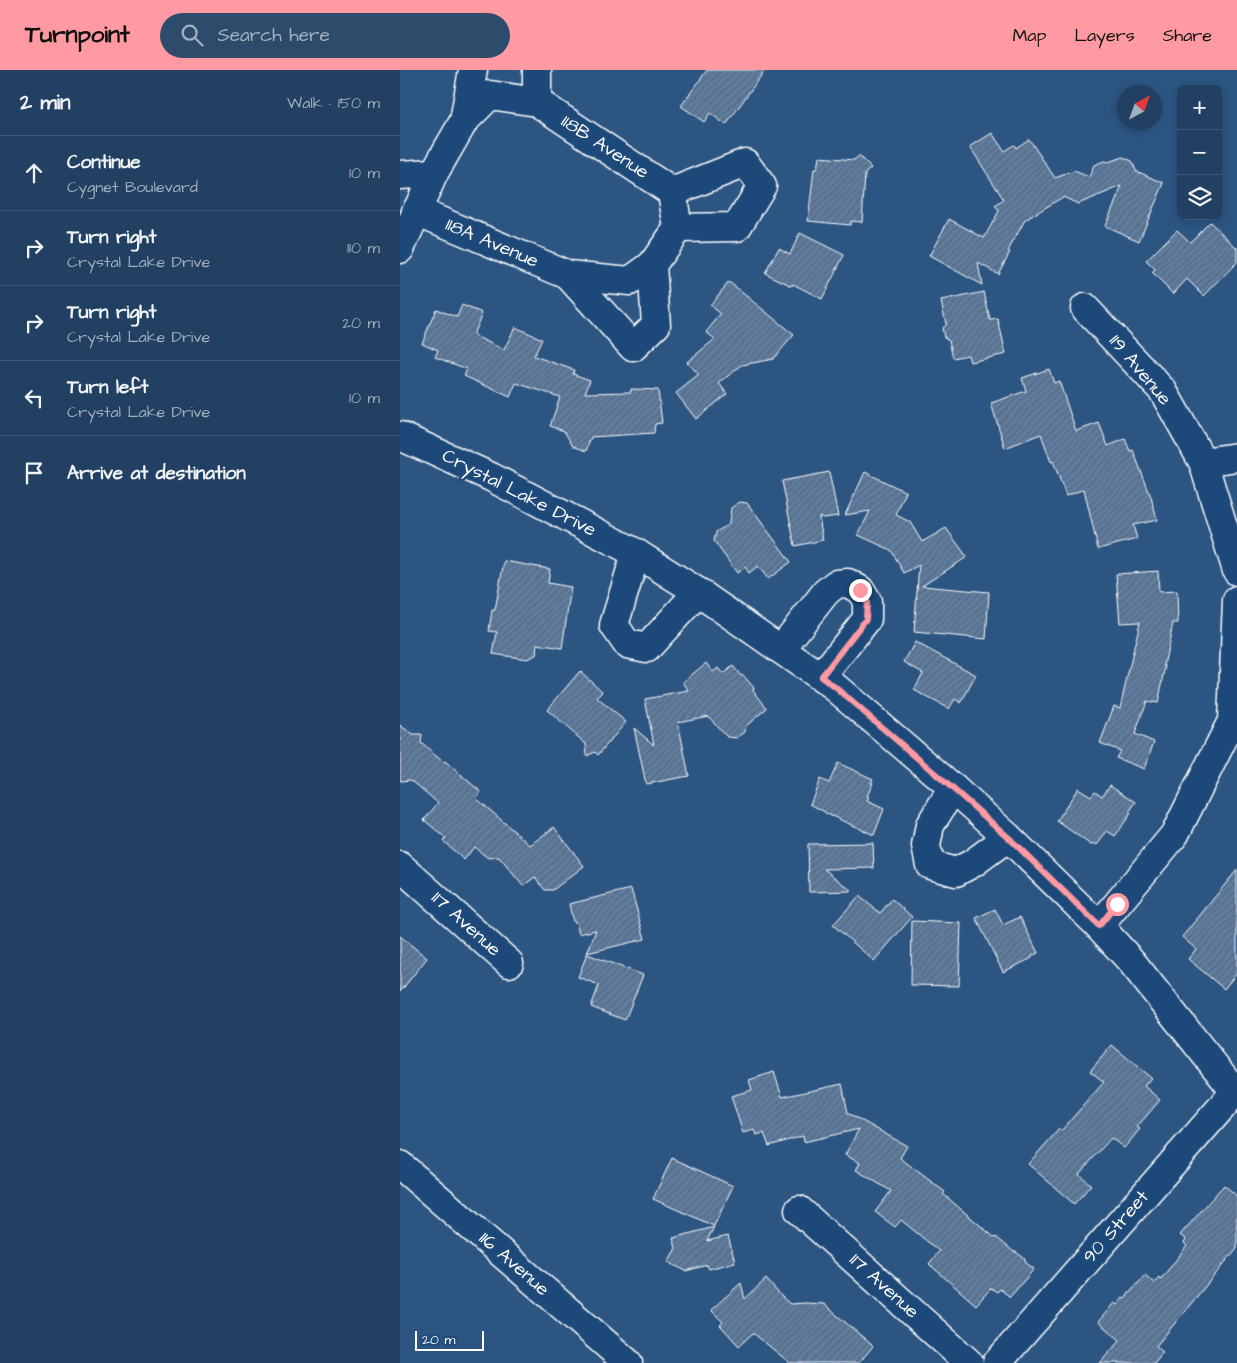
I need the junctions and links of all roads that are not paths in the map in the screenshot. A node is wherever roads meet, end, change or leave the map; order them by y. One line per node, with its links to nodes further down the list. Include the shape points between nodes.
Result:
1 (472, 70): 4 (street)
2 (537, 70): 3 (street)
3 (537, 102): 4 (street, via 490,94); 7 (street, 118B Avenue)
4 (464, 122): 5 (street)
5 (434, 173): 6 (street); 8 (street)
6 (400, 175)
7 (672, 192): 9 (street); 9 (street, via 745,163 762,186 737,227)
8 (416, 211): 10 (street); 12 (street, 118A Avenue)
9 (678, 228): 11 (street)
10 (400, 249)
11 (652, 264): 12 (street, via 630,281); 12 (street, via 656,325 634,347)
12 (568, 275)
13 (1085, 308): 16 (street, 119 Avenue, via 1163,391)
14 (400, 436): 17 (street, Crystal Lake Drive, via 491,477)
15 (1237, 457): 16 (street)
16 (1202, 462): 18 (street, 119 Avenue)
17 (636, 553): 19 (street, Crystal Lake Drive); 19 (street, via 614,625 626,644 647,648)
18 (1237, 571)
19 (698, 592): 21 (street, Crystal Lake Drive)
20 (1237, 600): 26 (street, via 1232,721 1175,834)
21 (781, 650): 22 (street, Crystal Lake Drive); 22 (street, via 826,592 836,584 848,583 860,590 867,601 866,619)
22 (821, 677): 23 (street, Crystal Lake Drive)
23 (952, 788): 24 (street, Crystal Lake Drive); 24 (street, via 930,825 926,846 930,865 956,872)
24 (1008, 837): 26 (street, Crystal Lake Drive)
25 (400, 866): 27 (street, 117 Avenue)
26 (1099, 926): 28 (street, Crystal Lake Drive, via 1131,961)
27 (509, 963)
28 (1236, 1093): 33 (street, 90 Street)
29 (400, 1165): 31 (street, 116 Avenue)
30 (798, 1210): 32 (street, 117 Avenue)
31 (628, 1363)
32 (969, 1363)
33 (997, 1363)

